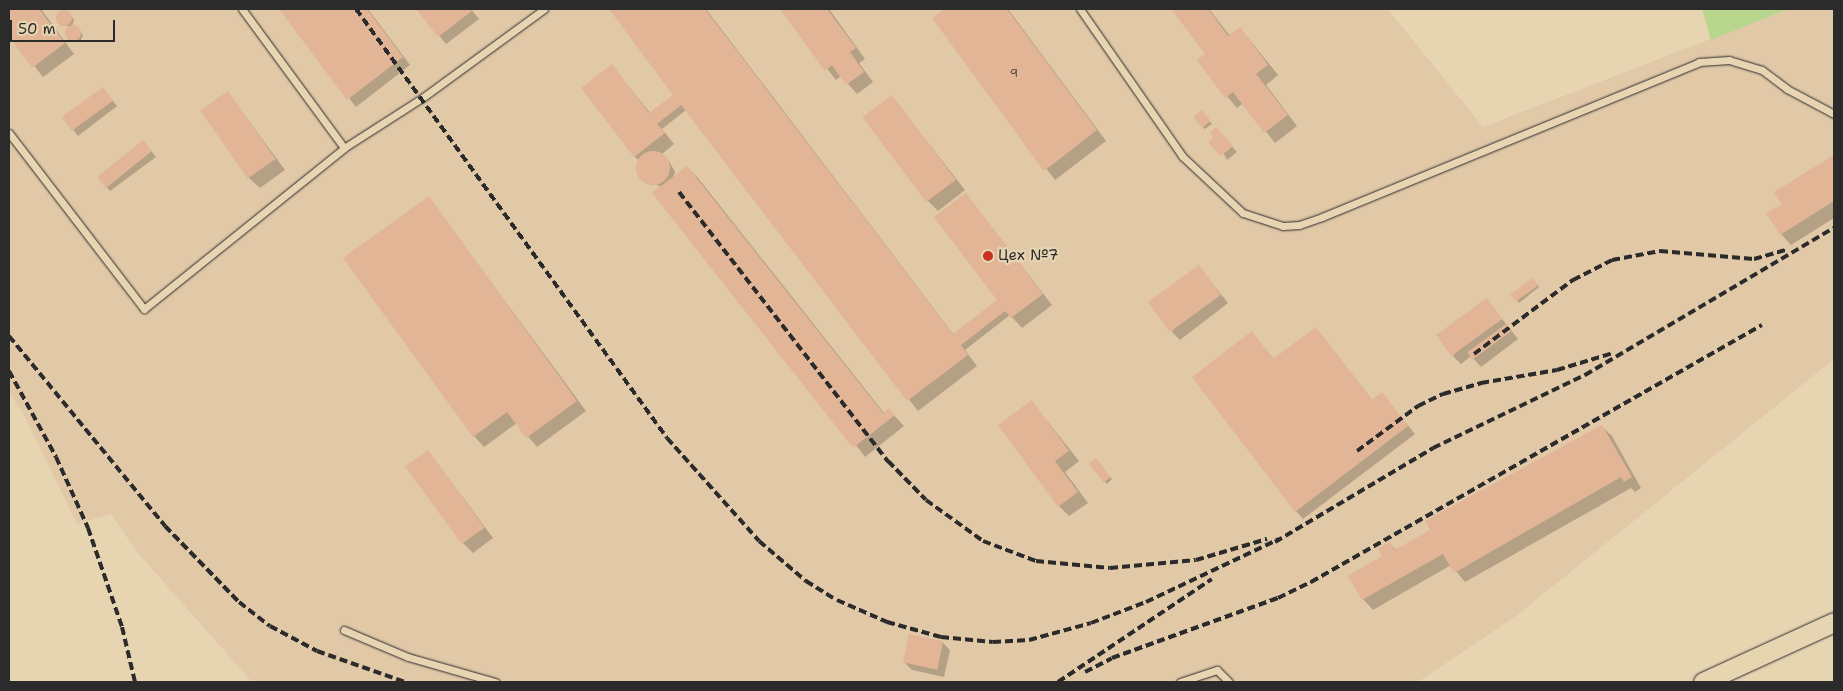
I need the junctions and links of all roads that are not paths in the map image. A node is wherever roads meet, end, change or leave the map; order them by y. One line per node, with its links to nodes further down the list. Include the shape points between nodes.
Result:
1 (242, 9): 6 (lane)
2 (544, 9): 6 (lane, via 422,98)
3 (1080, 9): 4 (lane, via 1182,156 1243,213 1283,226 1299,225 1322,217 1699,62 1728,60 1762,70 1787,89)
4 (1834, 114)
5 (9, 133): 6 (lane, via 144,309)
6 (344, 148)
7 (1834, 622): 12 (main road)
8 (344, 630): 9 (lane, via 408,657)
9 (495, 682)
10 (1180, 682): 11 (lane, via 1217,670)
11 (1229, 682)
12 (1703, 682)

